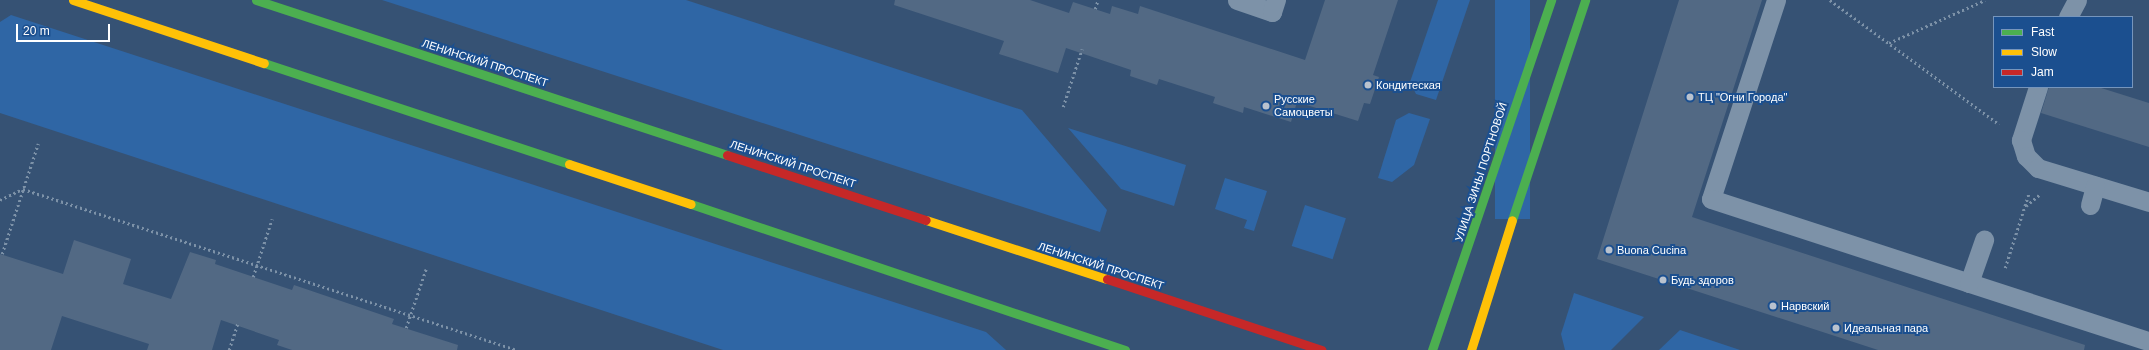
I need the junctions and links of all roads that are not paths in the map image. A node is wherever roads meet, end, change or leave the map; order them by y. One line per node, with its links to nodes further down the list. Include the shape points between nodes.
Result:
1 (73, 0): 17 (main road)
2 (256, 0): 18 (main road, ЛЕНИНСКИЙ ПРОСПЕКТ)
3 (1237, 0): 4 (lane, via 1272,12)
4 (1276, 0)
5 (1551, 0): 19 (main road, УЛИЦА ЗИНЫ ПОРТНОВОЙ)
6 (1586, 0): 20 (main road, via 1486,297)
7 (1776, 0): 15 (lane, via 1711,199)
8 (2077, 0): 9 (lane)
9 (2069, 16)
10 (2038, 88): 11 (lane, via 2021,140 2026,156 2038,168)
11 (2095, 186): 12 (lane); 13 (lane)
12 (2149, 202)
13 (2090, 205)
14 (1984, 240): 15 (lane)
15 (1969, 283): 16 (lane)
16 (2149, 341)
17 (1125, 350)
18 (1322, 350)
19 (1432, 350)
20 (1472, 350)

